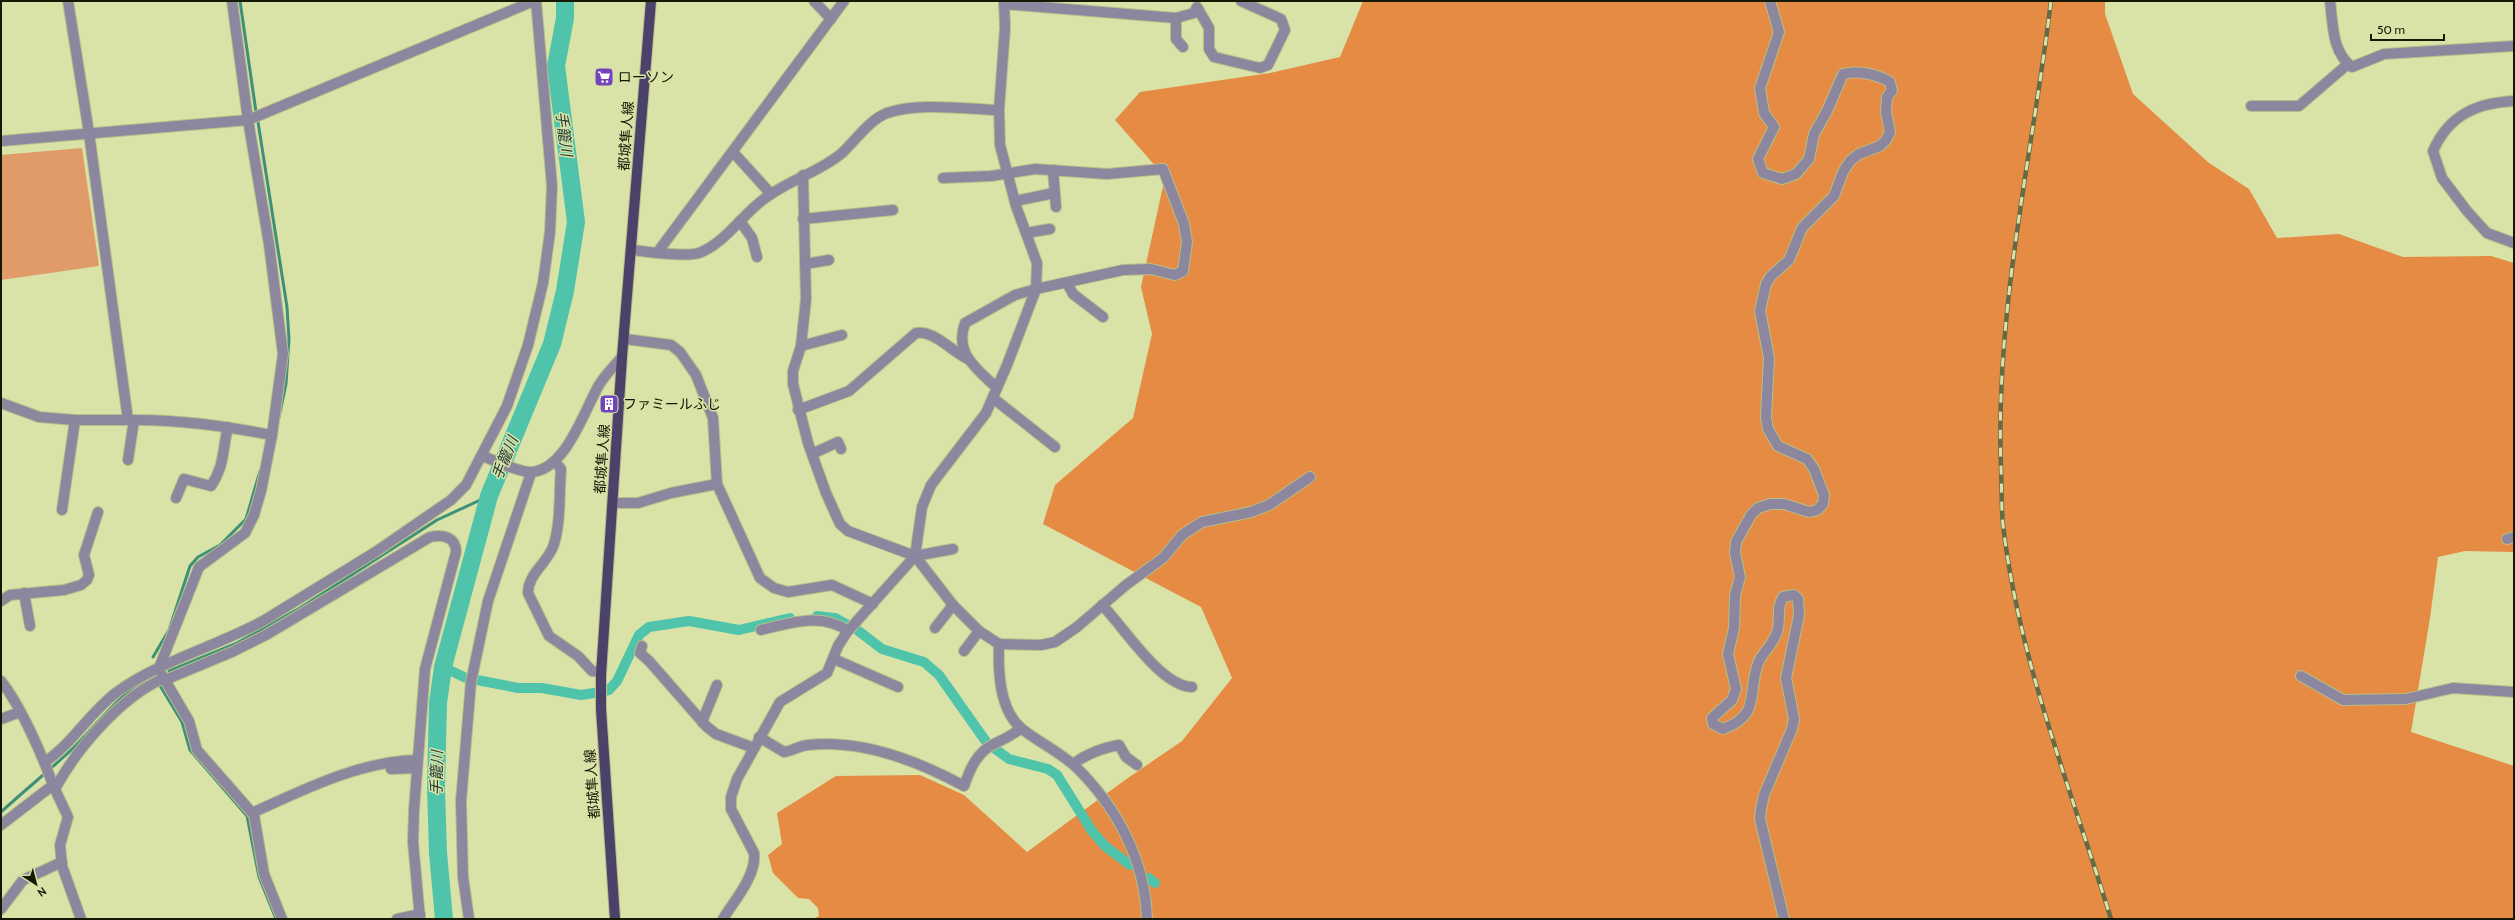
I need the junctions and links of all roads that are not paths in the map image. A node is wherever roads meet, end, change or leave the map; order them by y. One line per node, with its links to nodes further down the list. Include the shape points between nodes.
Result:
1 (68, 1): 21 (street)
2 (232, 1): 20 (street)
3 (535, 1): 20 (street); 62 (street, via 552,179 550,232 543,282 528,345 507,406)
4 (651, 1): 38 (main road, 都城隼人線)
5 (814, 1): 13 (street)
6 (844, 1): 13 (street)
7 (1241, 1): 11 (street, via 1281,19 1285,30 1268,65 1260,68 1214,57 1209,49 1209,28)
8 (1770, 1): 120 (street, via 1779,32 1760,88 1764,113 1774,127 1758,159 1763,174 1782,180 1796,174 1809,159 1814,134 1828,111 1843,74 1854,71 1884,78 1890,82 1892,91 1887,97 1886,112 1890,132 1886,140 1880,146 1859,154 1846,165 1834,196 1802,228 1789,260 1768,280 1760,312 1769,358 1766,417 1768,429 1778,446 1807,459 1814,469 1824,495 1820,507 1809,512 1784,504 1770,504 1758,508 1751,515 1736,542 1735,554 1740,577 1735,595 1734,628 1728,654 1736,690 1732,700 1712,718 1713,724 1723,728 1737,722 1747,713 1759,662 1777,632 1780,601 1783,597 1794,595 1798,599 1799,615 1786,678 1794,719 1788,741 1764,795 1760,819)
9 (2330, 1): 16 (street, via 2337,51)
10 (1004, 3): 12 (street); 19 (street, via 1005,28)
11 (1198, 4): 12 (street, via 1194,14)
12 (1176, 18): 15 (street, via 1176,39)
13 (831, 19): 23 (street)
14 (2514, 46): 16 (street, via 2384,54 2352,67)
15 (1183, 47)
16 (2348, 64): 18 (street, via 2299,106)
17 (2514, 101): 37 (street, via 2492,103 2450,122 2440,134 2433,151 2442,178 2467,211 2488,233)
18 (2251, 106)
19 (999, 110): 25 (street, via 1000,145); 26 (street, via 915,108 886,113 870,124 841,153 821,167)
20 (248, 120): 21 (street); 58 (street, via 269,244 283,354)
21 (89, 133): 22 (street); 56 (street)
22 (1, 141)
23 (733, 152): 29 (street); 39 (street)
24 (1053, 170): 25 (street, via 1035,169); 28 (street); 43 (street, via 1108,174 1163,170 1184,224 1187,242 1183,271 1175,275 1151,269 1123,270)
25 (1007, 174): 27 (street); 30 (street)
26 (803, 175): 29 (street); 33 (street)
27 (943, 178)
28 (1054, 193): 30 (street); 31 (street)
29 (771, 194): 34 (street)
30 (1015, 201): 36 (street)
31 (1056, 207)
32 (894, 210): 33 (street)
33 (803, 219): 42 (street)
34 (740, 221): 39 (street, via 720,240 698,253); 40 (street, via 752,238)
35 (1050, 228): 36 (street)
36 (1026, 233): 44 (street, via 1036,263)
37 (2514, 243)
38 (633, 250): 39 (street); 47 (main road, 都城隼人線)
39 (657, 253)
40 (757, 257)
41 (829, 260): 42 (street)
42 (805, 264): 48 (street, via 806,299)
43 (1067, 283): 44 (street); 45 (street, via 1073,294)
44 (1036, 289): 50 (street, via 1015,295 965,323 961,335); 51 (street)
45 (1103, 318)
46 (842, 335): 48 (street)
47 (625, 339): 49 (main road, 都城隼人線); 67 (street, via 668,344 680,352 691,366 701,384 713,418)
48 (801, 346): 54 (street, via 792,374)
49 (622, 358): 64 (street, via 598,386 582,420); 69 (main road, 都城隼人線)
50 (968, 359): 51 (street); 54 (street, via 955,353 931,334 916,333 849,391)
51 (997, 388): 52 (street)
52 (993, 398): 59 (street); 73 (street, via 986,413 932,484 922,507)
53 (1, 403): 55 (street, via 39,417)
54 (798, 410): 61 (street)
55 (75, 420): 56 (street); 70 (street)
56 (131, 420): 57 (street, via 160,419); 63 (street)
57 (228, 427): 58 (street); 68 (street, via 220,473 211,486 184,479)
58 (272, 435): 88 (street, via 261,491 251,521 245,533 199,567)
59 (1055, 447)
60 (841, 449): 61 (street, via 838,442)
61 (812, 454): 73 (street, via 826,493 843,528)
62 (482, 456): 65 (street); 88 (street, via 466,485 451,500 377,551 234,637)
63 (128, 460)
64 (555, 462): 65 (street); 89 (street, via 561,469 556,536 549,556 532,577 528,593 552,640 578,656 592,671)
65 (530, 472): 116 (street, via 488,601 471,682 461,802 464,877)
66 (1310, 477): 77 (street, via 1257,510 1202,522 1182,535 1163,558)
67 (717, 484): 69 (street, via 638,503); 76 (street, via 752,565 765,582 788,592 832,585)
68 (176, 498)
69 (613, 503): 89 (main road, 都城隼人線)
70 (62, 510)
71 (98, 512): 74 (street, via 84,555 89,575 87,580 81,585 64,590)
72 (953, 549): 73 (street)
73 (915, 556): 76 (street); 78 (street)
74 (24, 593): 75 (street, via 10,594); 79 (street)
75 (1, 601)
76 (873, 604): 82 (street)
77 (1102, 604): 84 (street, via 1077,627 1055,642 1041,645); 95 (street, via 1167,677 1184,687)
78 (953, 605): 80 (street); 83 (street)
79 (30, 626)
80 (935, 628)
81 (761, 630): 82 (street, via 820,620 835,623)
82 (848, 631): 87 (street, via 838,646)
83 (979, 631): 84 (street); 86 (street)
84 (999, 644): 100 (street, via 999,683)
85 (642, 646): 99 (street, via 640,653 643,658)
86 (964, 651)
87 (834, 659): 94 (street); 101 (street, via 825,675 780,702)
88 (159, 668): 91 (street); 103 (street, via 117,692 57,754)
89 (601, 673): 117 (main road, 都城隼人線)
90 (2301, 676): 96 (street, via 2306,682 2343,700 2406,699 2453,688)
91 (164, 679): 104 (street, via 232,652 266,635 430,537 448,537 456,545 456,552 425,669); 107 (street, via 148,685 117,710); 108 (street, via 188,721 197,750)
92 (1, 681): 97 (street)
93 (717, 686): 99 (street)
94 (898, 687)
95 (1192, 687)
96 (2514, 692)
97 (20, 712): 98 (street); 103 (street)
98 (1, 719)
99 (702, 722): 102 (street, via 716,734)
100 (1021, 728): 101 (street, via 984,750 970,770 964,786 932,768 886,753 815,744 802,745 784,752); 105 (street)
101 (759, 737): 102 (street)
102 (754, 748): 118 (street, via 737,779 730,804 735,820 754,853 754,861 746,882)
103 (45, 763): 107 (street)
104 (417, 764): 108 (street, via 364,775); 112 (street, via 413,842)
105 (1073, 764): 106 (street, via 1085,755 1119,745 1126,757); 119 (street, via 1097,788 1128,838 1136,857)
106 (1137, 765)
107 (53, 785): 109 (street); 110 (street, via 68,817 60,844)
108 (253, 816): 114 (street, via 264,874)
109 (1, 825)
110 (62, 862): 111 (street, via 23,880); 113 (street)
111 (1, 909)
112 (420, 916): 115 (street)
113 (81, 919)
114 (282, 919)
115 (397, 919)
116 (469, 919)
117 (615, 919)
118 (723, 919)
119 (1147, 919)
120 (1784, 919)

